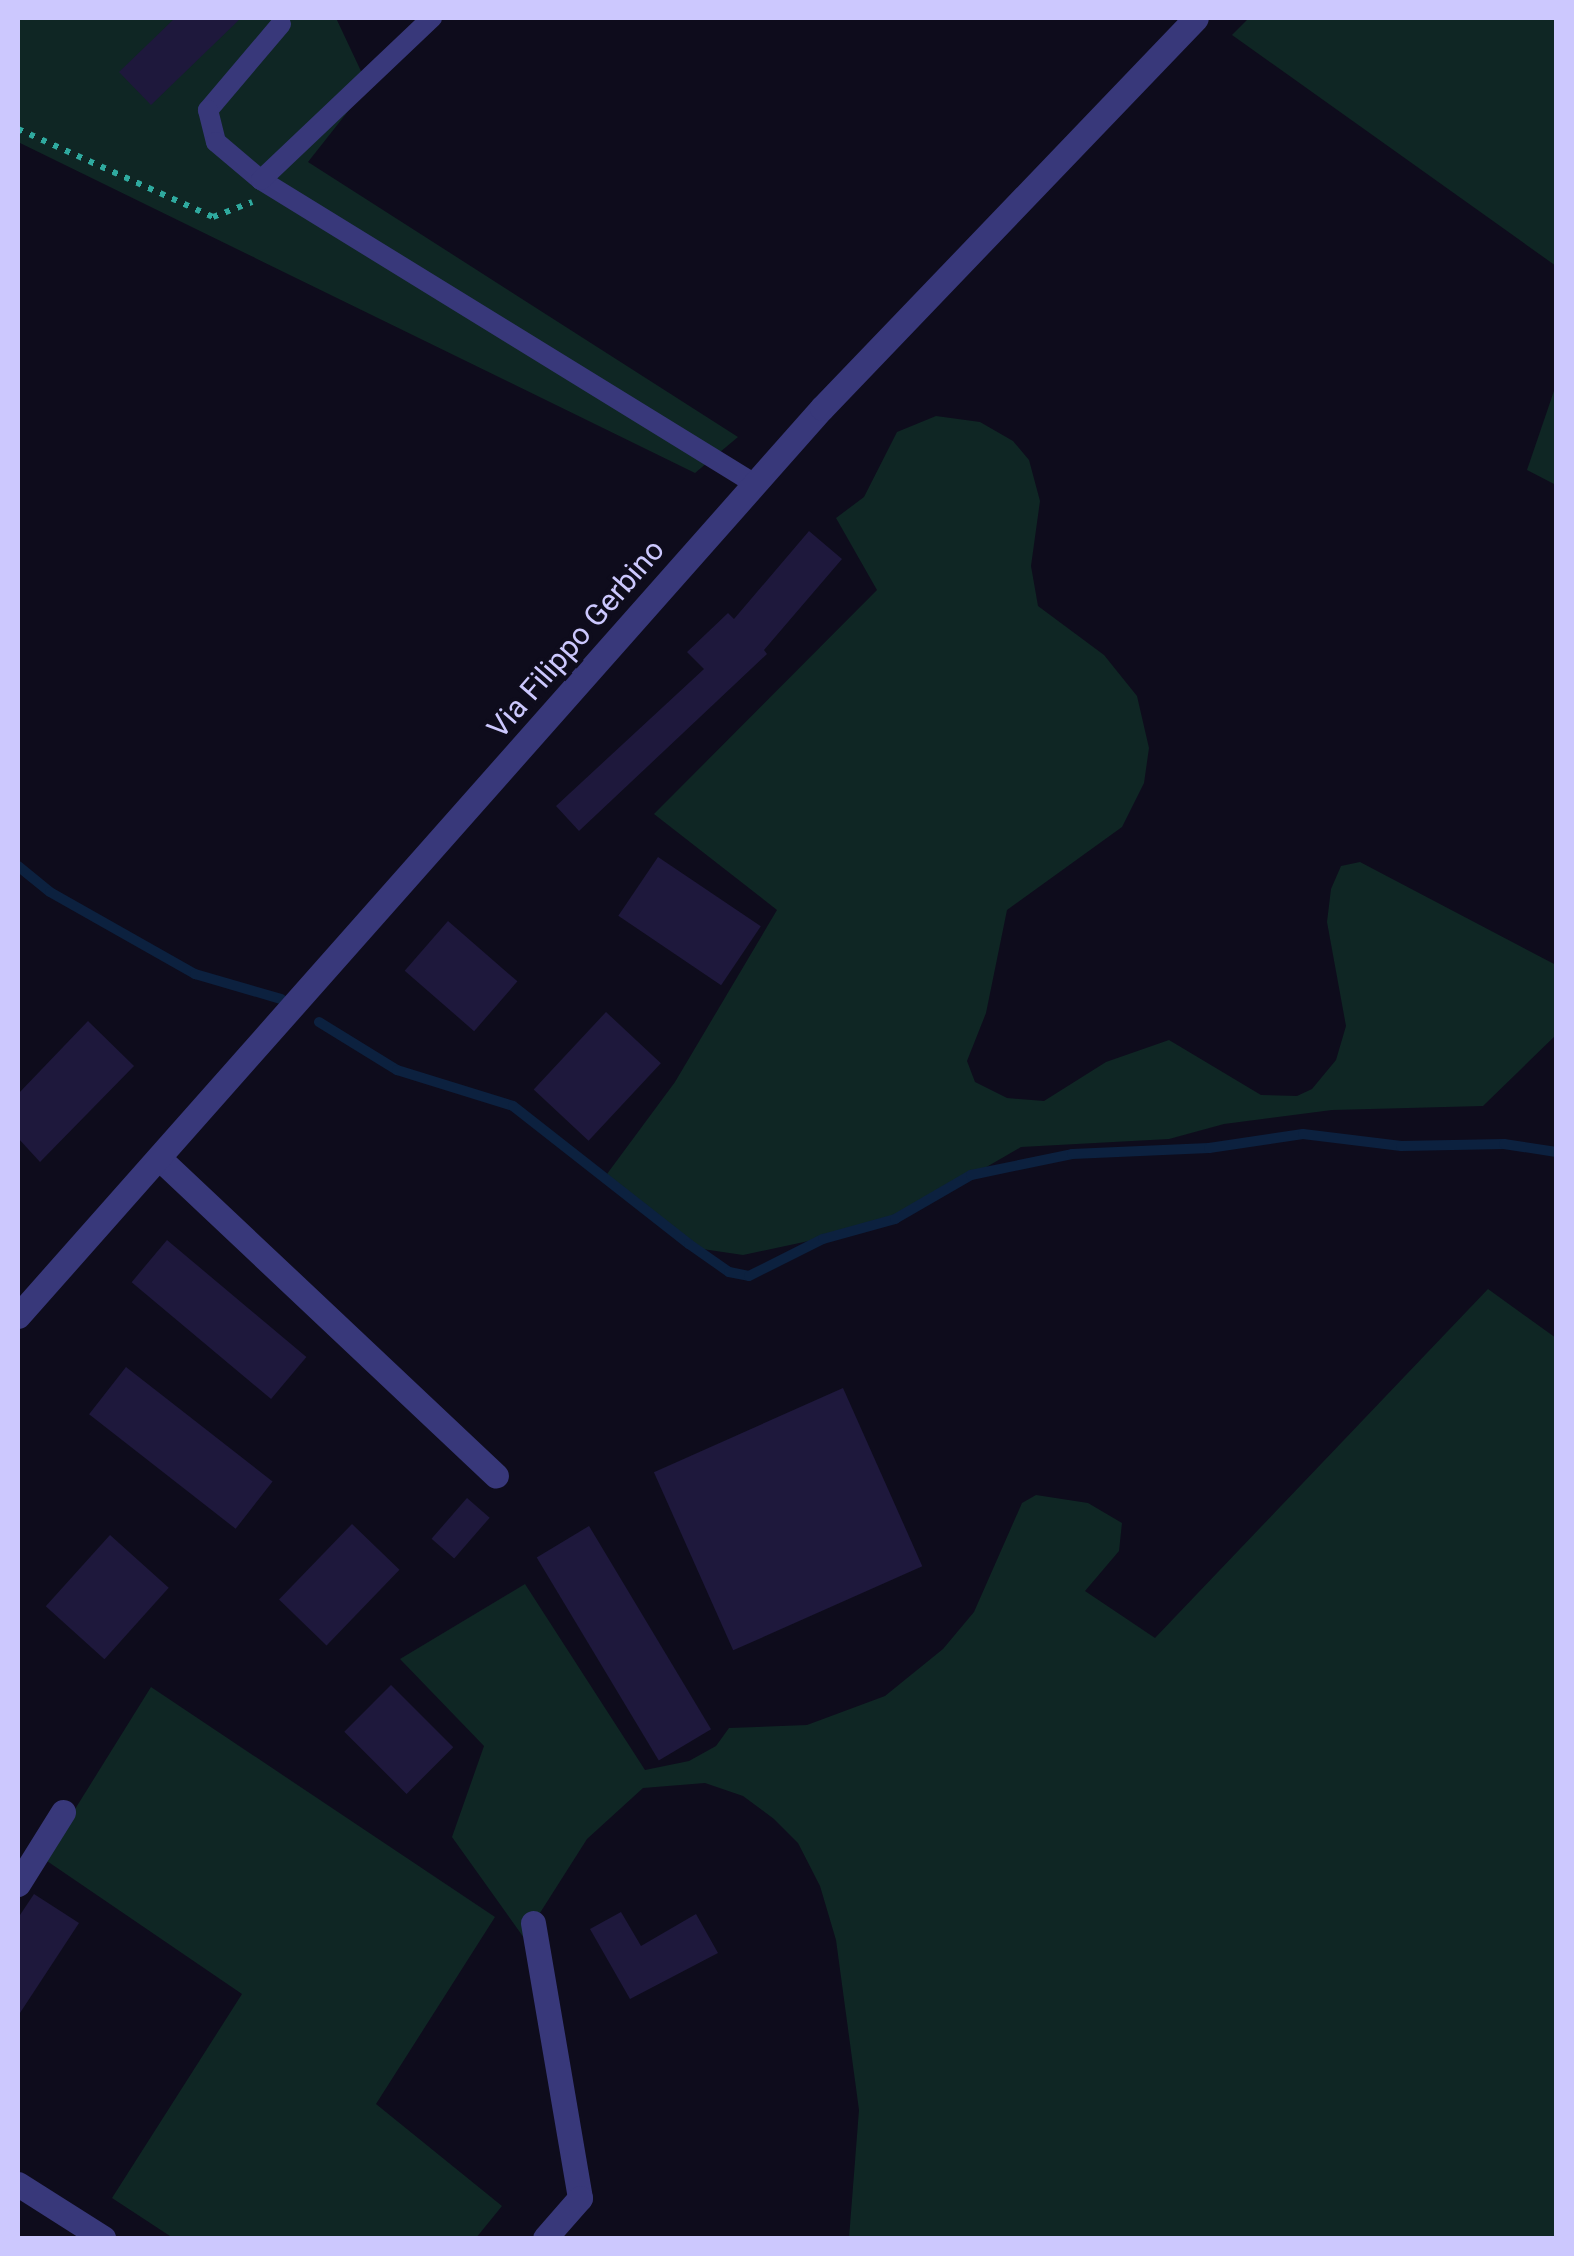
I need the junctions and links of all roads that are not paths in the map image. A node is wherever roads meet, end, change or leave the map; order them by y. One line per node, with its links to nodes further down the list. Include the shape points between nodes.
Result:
1 (432, 18): 4 (lane)
2 (1196, 18): 5 (street, Via Filippo Gerbino)
3 (281, 24): 4 (lane, via 208,110 216,142)
4 (261, 180): 5 (lane)
5 (755, 484): 6 (street, Via Filippo Gerbino)
6 (158, 1158): 7 (street, Via Filippo Gerbino); 8 (street)
7 (18, 1316)
8 (496, 1476)
9 (63, 1812): 10 (street)
10 (18, 1884)
11 (534, 1923): 14 (street, via 580,2198)
12 (18, 2184): 13 (street)
13 (103, 2238)
14 (545, 2238)

